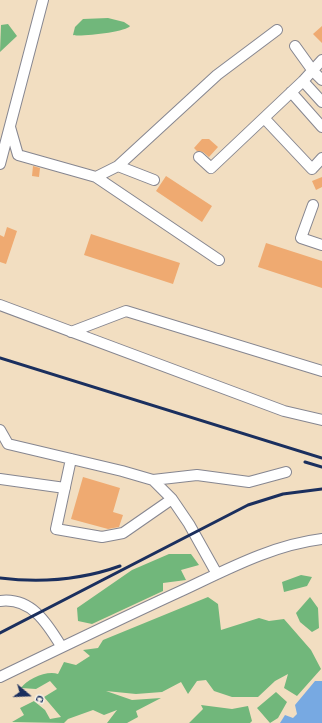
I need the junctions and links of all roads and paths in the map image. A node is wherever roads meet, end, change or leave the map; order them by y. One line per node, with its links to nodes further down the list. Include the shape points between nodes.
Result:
1 (43, 0): 11 (street)
2 (277, 30): 16 (street, via 217,75)
3 (295, 46): 5 (street)
4 (322, 60): 5 (street)
5 (313, 71): 6 (street); 7 (street)
6 (322, 80)
7 (303, 81): 8 (street); 9 (street)
8 (291, 92): 10 (street); 12 (street)
9 (322, 102)
10 (264, 118): 13 (street, via 211,168); 14 (street, via 312,169)
11 (10, 127): 15 (street); 17 (street, via 18,155)
12 (322, 127)
13 (199, 157)
14 (322, 158)
15 (0, 164)
16 (118, 166): 17 (street); 18 (street)
17 (96, 177): 21 (street)
18 (154, 180)
19 (313, 205): 20 (street, via 301,238)
20 (322, 245)
21 (219, 260)
22 (0, 305): 23 (street)
23 (71, 332): 24 (street, via 126,311); 25 (street, via 284,411)
24 (322, 371)
25 (322, 420)
26 (0, 430): 27 (street, via 8,444)
27 (71, 459): 30 (street); 31 (street)
28 (286, 472): 30 (street, via 249,482 197,475)
29 (0, 479): 31 (street)
30 (153, 480): 32 (street)
31 (65, 488): 32 (street, via 56,529 102,538 123,533)
32 (172, 499): 34 (street, via 189,524)
33 (322, 538): 34 (street, via 274,551)
34 (216, 574): 36 (street)
35 (0, 601): 36 (street, via 16,602 38,613)
36 (61, 646): 37 (street)
37 (0, 676)

